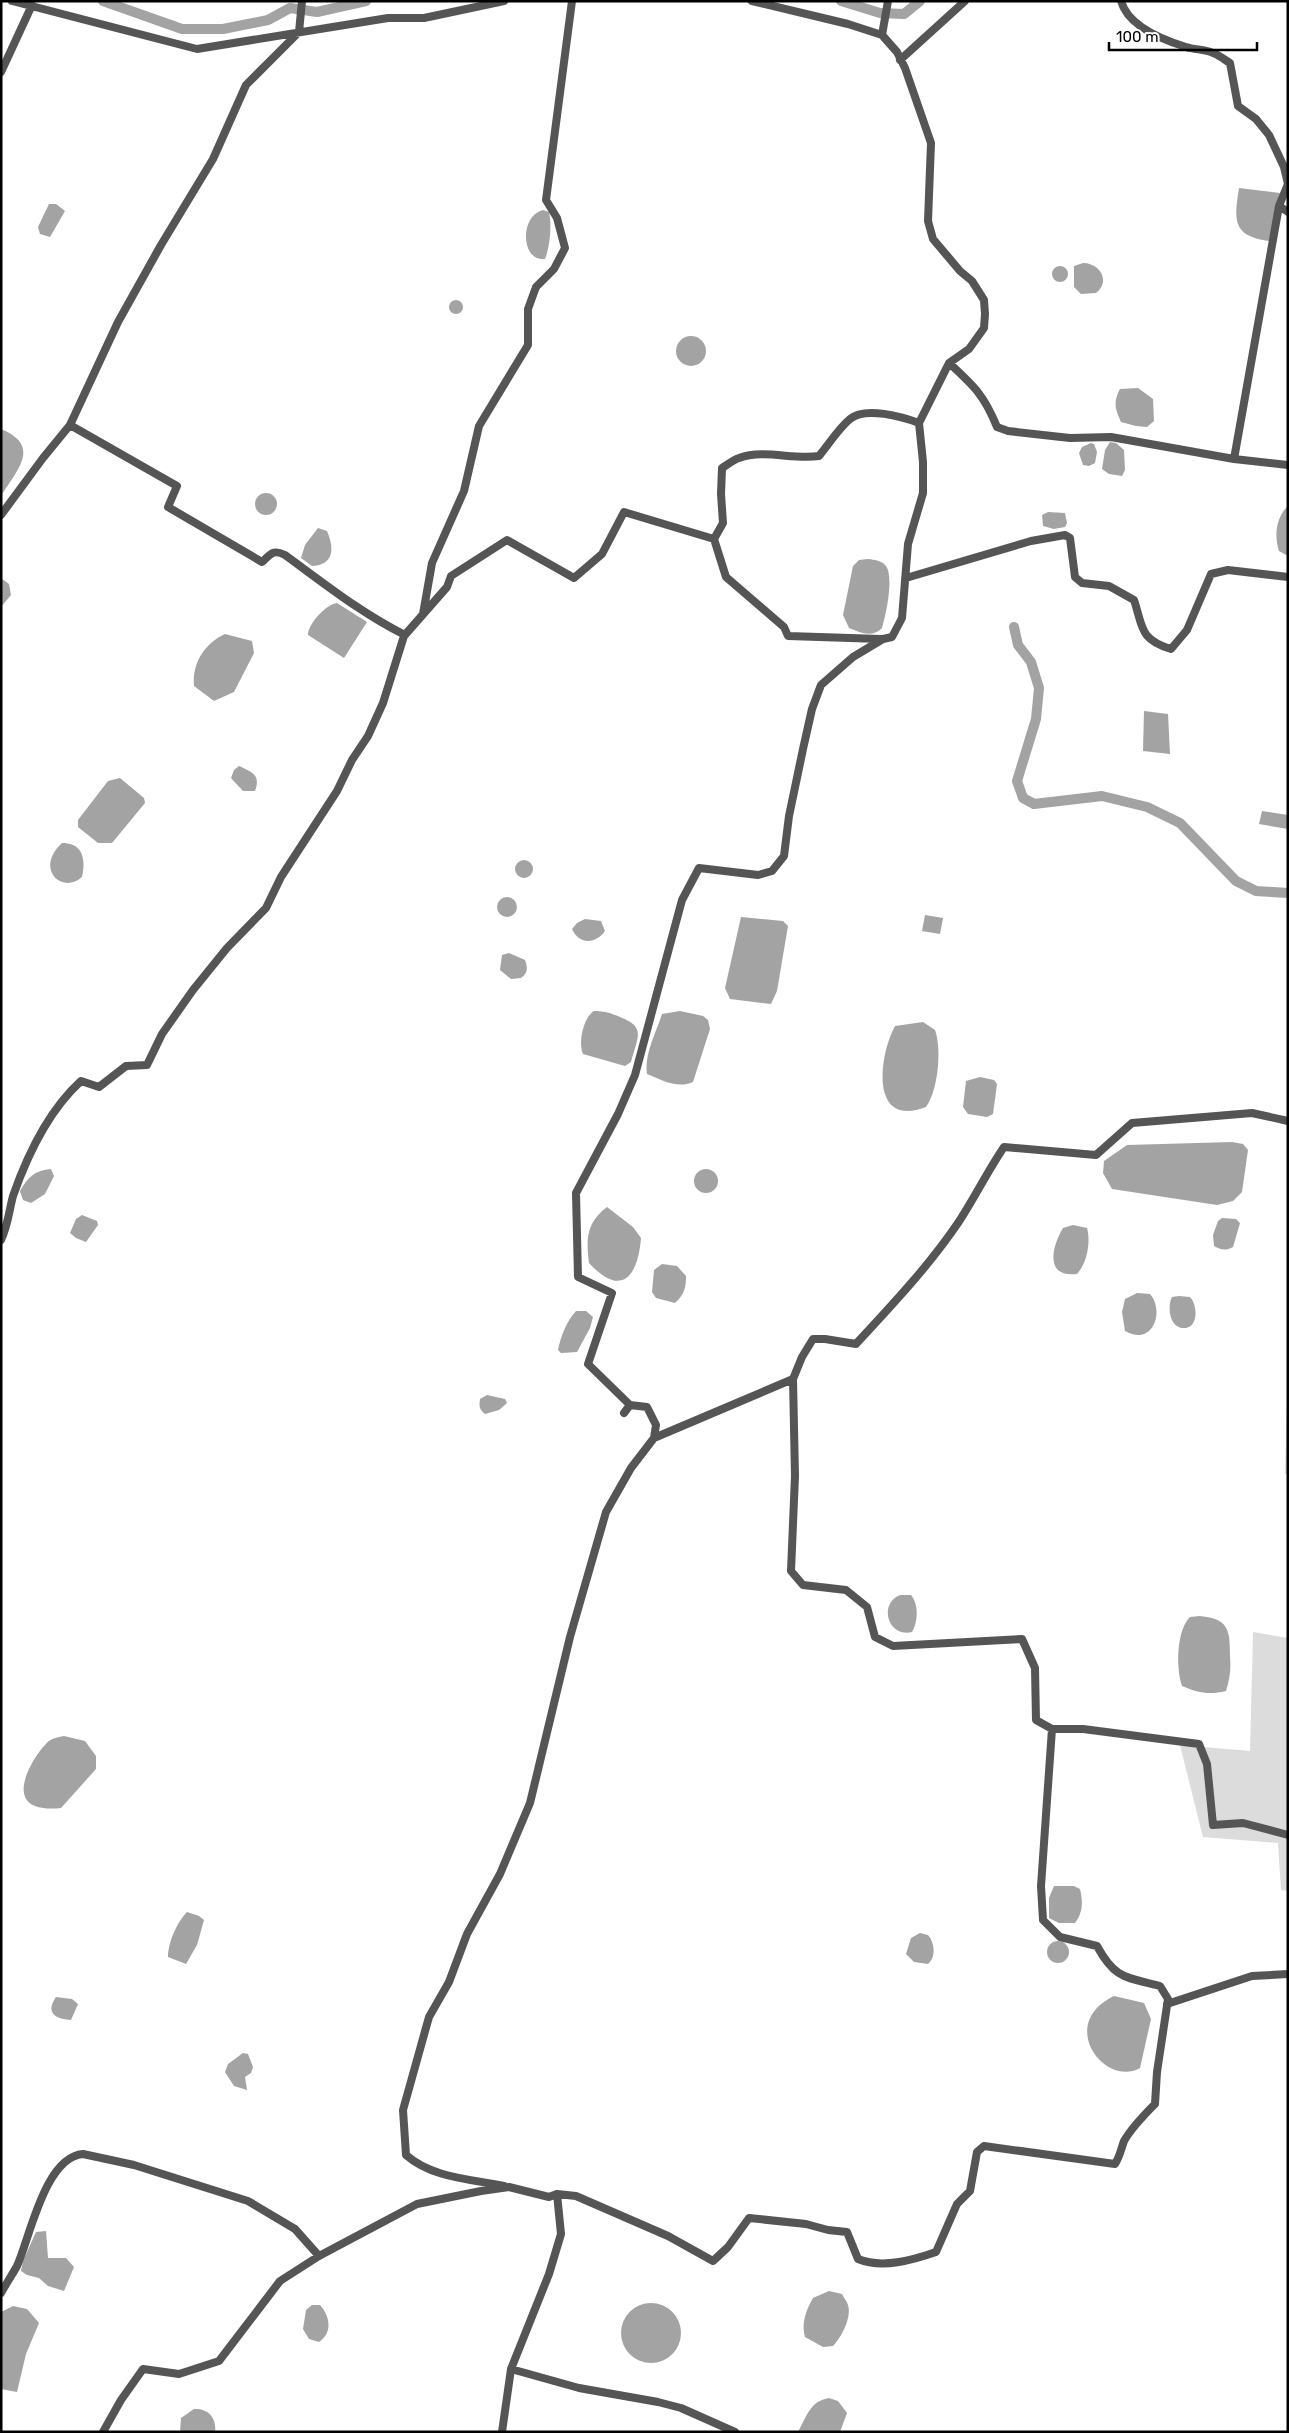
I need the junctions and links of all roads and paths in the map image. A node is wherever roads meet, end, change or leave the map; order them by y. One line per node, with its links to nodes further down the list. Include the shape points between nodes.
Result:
1 (12, 1): 9 (street)
2 (504, 1): 10 (street, via 424,18 388,18)
3 (572, 1): 25 (street, via 546,200 557,218 565,248 554,269 536,287 528,308 528,345 479,426 464,491 432,563)
4 (752, 1): 11 (street)
5 (888, 1): 11 (street)
6 (965, 1): 12 (street)
7 (1121, 1): 14 (street, via 1124,11 1137,24 1187,48 1213,52 1230,63 1238,106 1256,119 1269,135 1284,167 1288,184)
8 (302, 2): 10 (street)
9 (32, 5): 10 (street, via 197,49); 13 (street)
10 (298, 32): 18 (street, via 246,84 213,159 118,322)
11 (883, 32): 12 (street)
12 (900, 60): 16 (street, via 931,143 928,221 933,239 972,281 984,300 984,328 969,349)
13 (1, 72)
14 (1279, 206): 15 (street); 19 (street)
15 (1288, 212)
16 (949, 363): 17 (street); 19 (street, via 988,403 997,427 1008,431 1070,438 1111,436)
17 (919, 422): 22 (street, via 895,414 866,414 851,417 820,456 739,458 722,468 723,523); 24 (street, via 923,493 908,544)
18 (70, 425): 21 (street); 26 (street, via 177,486 168,507 262,562 272,552 278,551 350,604)
19 (1234, 459): 20 (street)
20 (1288, 465)
21 (1, 515)
22 (714, 539): 25 (street, via 624,512 602,554 574,578 508,540 451,576 447,587); 27 (street, via 726,577 784,627 788,636)
23 (1288, 577): 24 (street, via 1228,570 1211,574 1187,630 1170,649 1145,636 1134,600 1109,586 1082,583 1075,577 1070,538 1065,535 1031,541)
24 (906, 578): 27 (street, via 902,618 892,637)
25 (423, 616): 26 (street)
26 (405, 635): 29 (street, via 383,703 368,736 352,760 338,791 281,877 266,908 226,948 197,984 162,1034 147,1065 126,1066 99,1087 81,1082 70,1091 27,1162)
27 (883, 639): 31 (street, via 853,657 821,685 803,748 784,856 772,871 758,875 700,868 682,900 634,1075 618,1114 576,1194 578,1277 612,1294 588,1364)
28 (1288, 1121): 30 (street, via 1252,1113 1132,1123 1096,1155 1004,1147 959,1221 923,1271 856,1344 813,1339)
29 (1, 1240)
30 (793, 1379): 33 (street); 34 (street, via 795,1476 791,1571 803,1585 846,1590 867,1607 875,1637 893,1646 1022,1639 1035,1668 1036,1720)
31 (630, 1405): 32 (street); 33 (street, via 647,1407 656,1424)
32 (624, 1413)
33 (654, 1438): 38 (street, via 631,1468 606,1512 570,1637 530,1803 500,1874 466,1934 449,1982 430,2017 404,2110 406,2155 418,2165 435,2172)
34 (1052, 1729): 35 (street, via 1083,1729 1200,1744 1207,1764 1213,1825 1244,1823); 37 (street, via 1041,1886 1043,1920 1060,1937 1097,1946 1116,1974 1160,1986)
35 (1288, 1835)
36 (1288, 1974): 37 (street, via 1252,1976)
37 (1168, 2004): 39 (street, via 1155,2104 1124,2142 1115,2164 984,2146 977,2152 970,2192 957,2204 936,2252 912,2260 868,2263 858,2259 847,2232 749,2218 728,2247 713,2261 632,2220 576,2196)
38 (510, 2187): 39 (street, via 550,2197); 40 (street, via 417,2204)
39 (557, 2194): 42 (street, via 561,2234 549,2274)
40 (319, 2256): 41 (street, via 295,2230 248,2201 134,2165 74,2155 61,2165 46,2188 16,2266); 43 (street, via 280,2281 219,2360 178,2374 143,2370)
41 (1, 2293)
42 (511, 2369): 44 (street); 45 (street, via 579,2388 666,2404)
43 (103, 2432)
44 (502, 2432)
45 (735, 2432)

